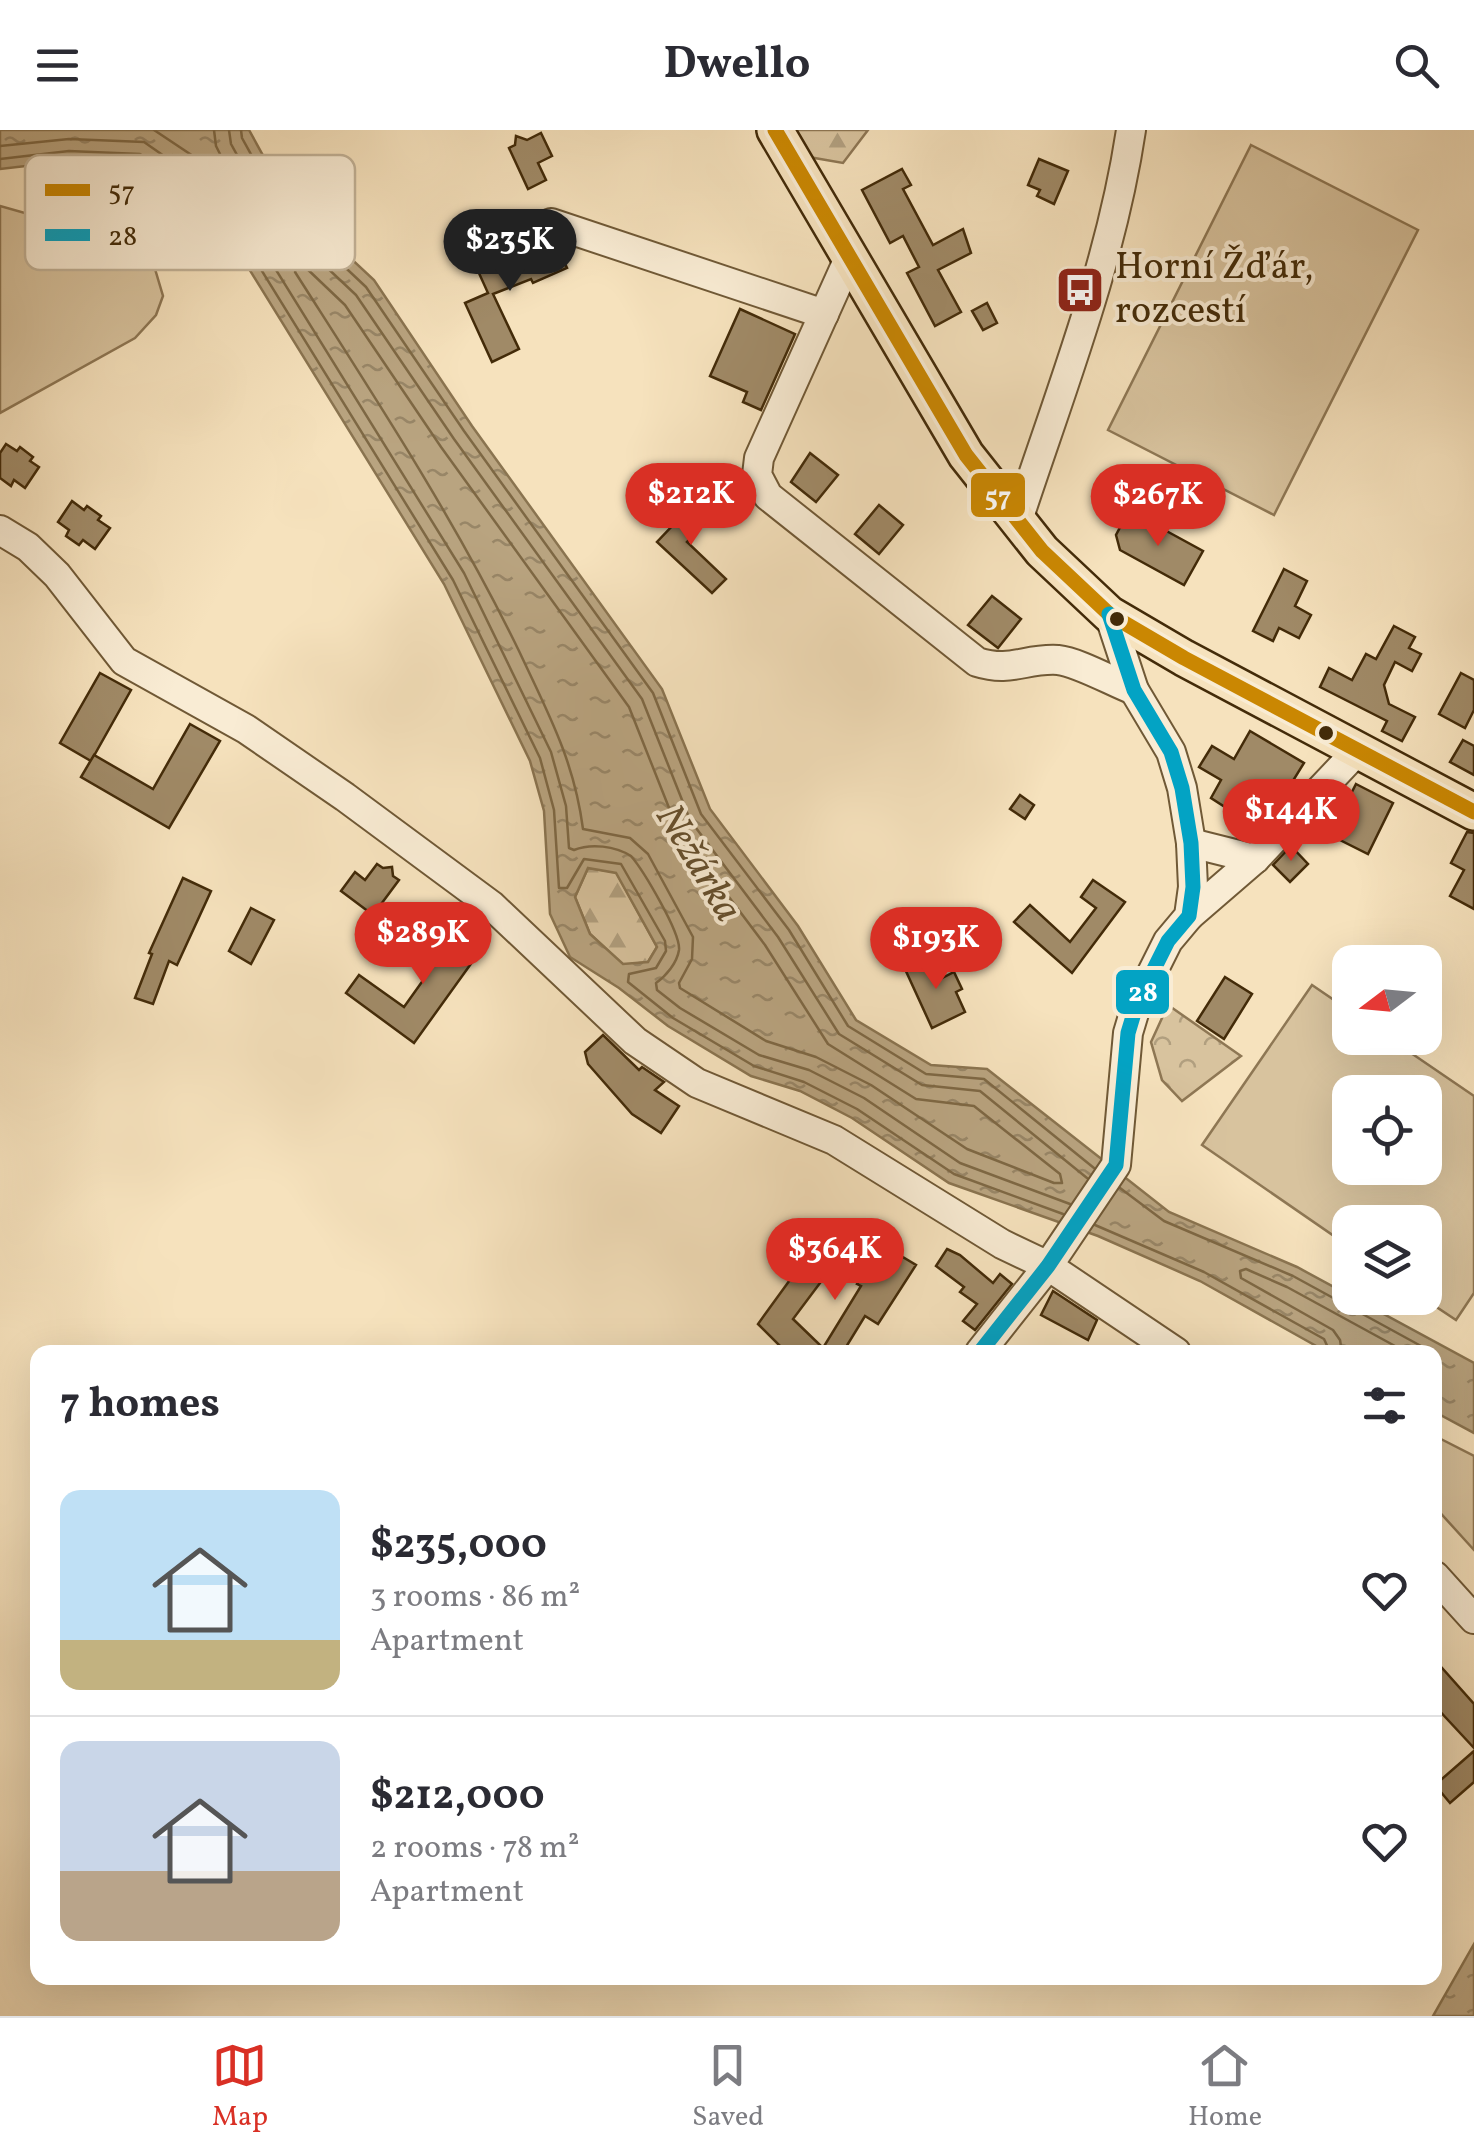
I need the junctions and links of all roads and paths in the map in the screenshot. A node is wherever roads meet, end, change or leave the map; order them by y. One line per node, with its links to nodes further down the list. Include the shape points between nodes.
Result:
1 (775, 130): 4 (main road)
2 (1131, 130): 6 (street, via 1092,296)
3 (551, 222): 5 (street)
4 (850, 256): 5 (street); 6 (main road, via 966,455)
5 (824, 314): 9 (street, via 759,458 757,475 768,496 977,662 999,669 1064,660)
6 (1018, 520): 8 (main road)
7 (0, 530): 15 (street, via 58,575 124,661 246,729 491,905 635,1041 697,1083 834,1140 1002,1244)
8 (1109, 614): 9 (street); 10 (main road)
9 (1134, 690): 12 (street, via 1171,752)
10 (1358, 749): 11 (main road); 13 (street)
11 (1474, 812)
12 (1190, 843): 13 (street); 14 (street)
13 (1255, 859): 14 (street)
14 (1189, 916): 15 (street, via 1168,940 1128,1032 1116,1165)
15 (1055, 1255): 16 (street); 17 (street)
16 (985, 1345)
17 (1167, 1345)
18 (1442, 1584): 19 (street)
19 (1474, 1619)

